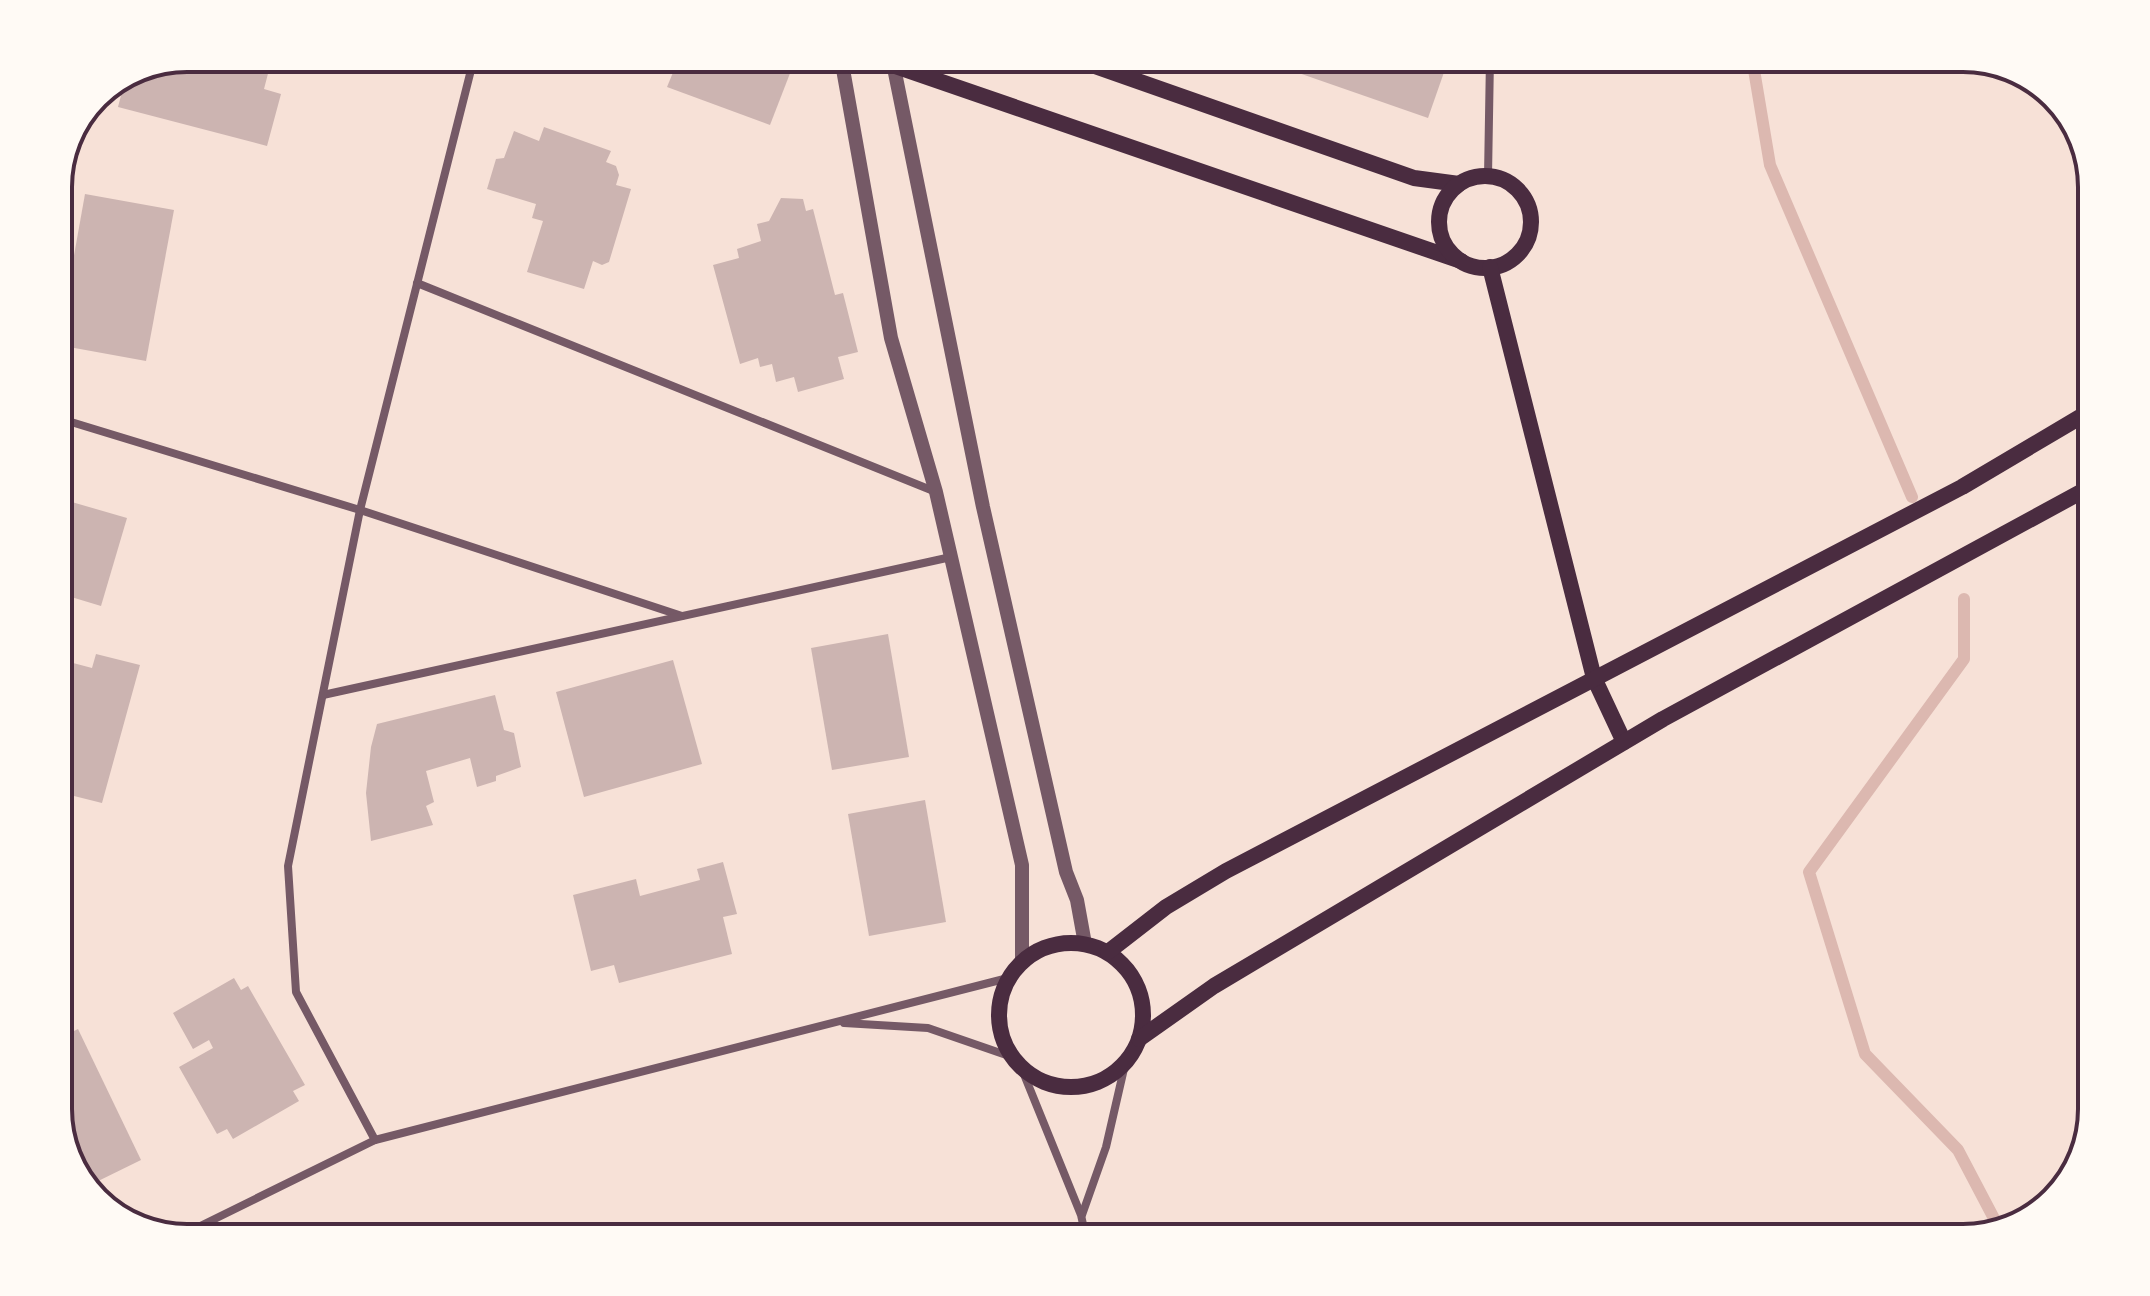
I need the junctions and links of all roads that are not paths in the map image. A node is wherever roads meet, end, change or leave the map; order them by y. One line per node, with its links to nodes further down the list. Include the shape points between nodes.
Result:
1 (470, 72): 11 (street)
2 (844, 72): 14 (street, via 891,338)
3 (895, 72): 22 (street, via 983,507)
4 (922, 72): 9 (main road)
5 (1112, 72): 8 (main road, via 1414,178)
6 (1490, 72): 7 (street)
7 (1488, 176): 8 (main road); 10 (main road, via 1516,187 1531,214 1526,243 1517,255)
8 (1459, 184): 9 (main road, via 1448,194 1439,223 1449,251)
9 (1461, 261): 10 (main road)
10 (1490, 267): 19 (main road)
11 (417, 283): 14 (street); 16 (street)
12 (2078, 418): 19 (main road, via 1962,487)
13 (72, 422): 16 (street)
14 (936, 492): 17 (street)
15 (2078, 494): 21 (main road)
16 (360, 510): 18 (street); 20 (street)
17 (951, 557): 18 (street); 24 (street, via 1022,865)
18 (682, 616): 20 (street)
19 (1594, 678): 21 (main road); 23 (main road, via 1226,871 1166,907)
20 (323, 695): 30 (street, via 288,866 296,992)
21 (1624, 742): 27 (main road, via 1214,986)
22 (1085, 944): 23 (main road); 24 (main road, via 1041,949)
23 (1108, 952): 27 (main road, via 1127,968 1139,990)
24 (1022, 962): 25 (main road)
25 (1008, 978): 26 (street); 29 (main road, via 999,1019 1002,1039)
26 (831, 1023): 29 (street, via 928,1028); 30 (street)
27 (1139, 1039): 28 (main road)
28 (1126, 1060): 29 (main road, via 1109,1076 1087,1085 1063,1086 1040,1080); 31 (street, via 1106,1147)
29 (1016, 1062): 31 (street)
30 (375, 1140): 32 (street)
31 (1081, 1215): 33 (street)
32 (204, 1224)
33 (1083, 1224)

